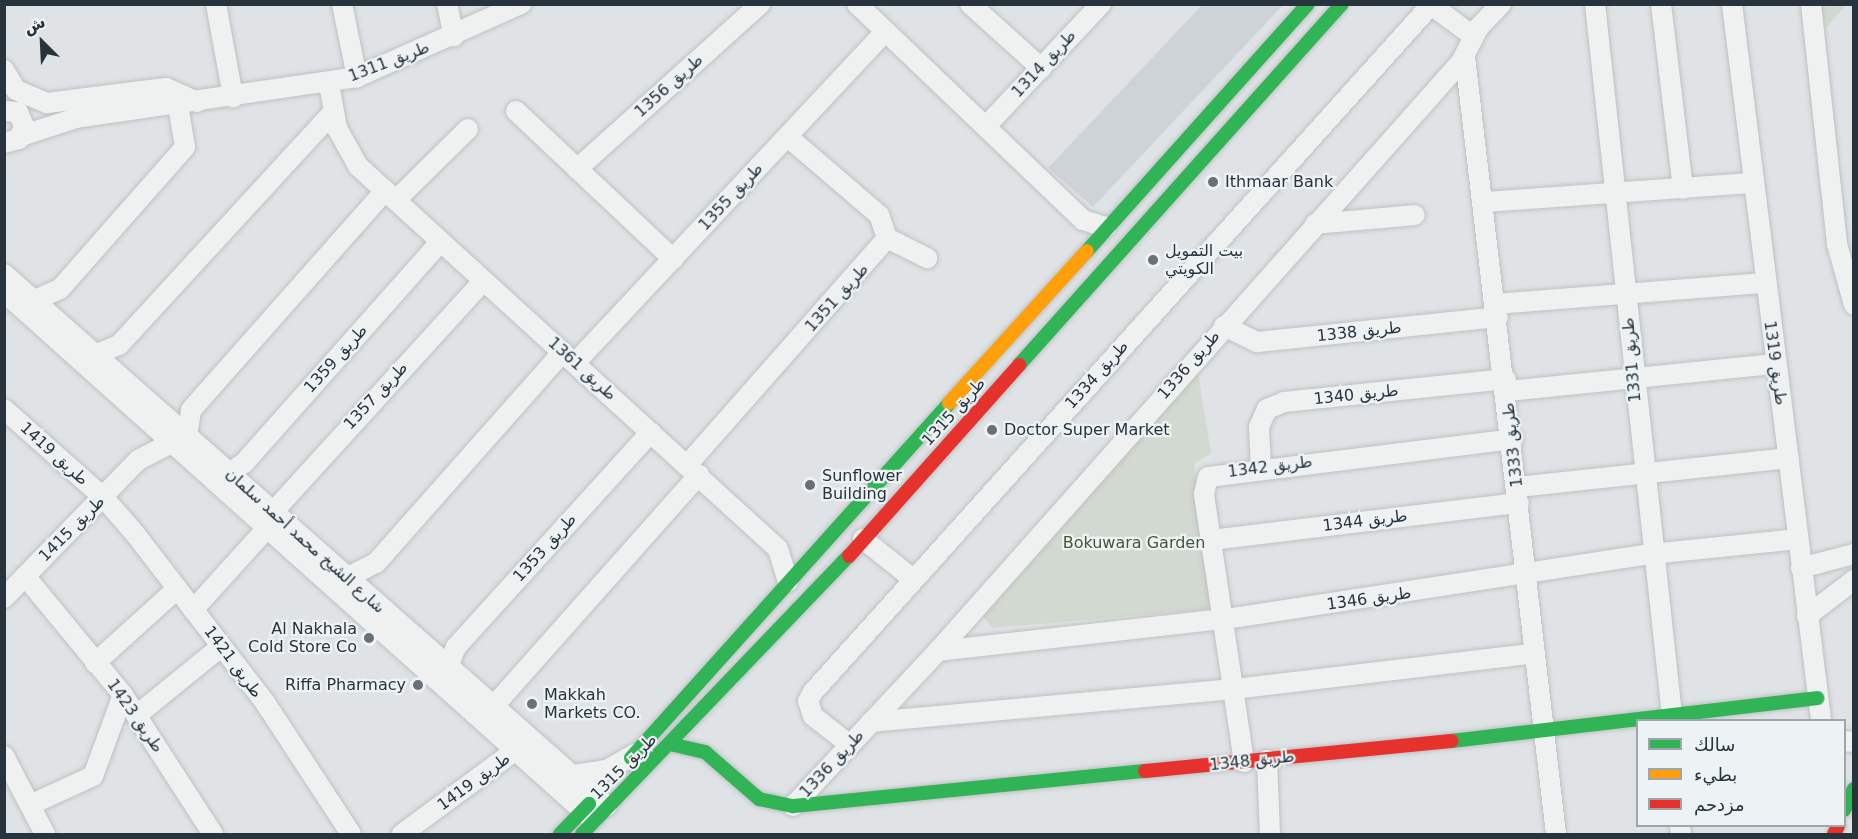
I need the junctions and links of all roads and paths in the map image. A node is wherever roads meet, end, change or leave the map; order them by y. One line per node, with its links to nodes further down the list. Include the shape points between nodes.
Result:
1 (216, 4): 25 (street)
2 (342, 4): 23 (street)
3 (447, 4): 18 (street)
4 (521, 4): 18 (street, طريق 1311)
5 (760, 4): 35 (street, طريق 1356)
6 (857, 4): 17 (street)
7 (970, 4): 21 (street)
8 (1101, 4): 21 (street, طريق 1314)
9 (1308, 4): 43 (street, طريق 1315)
10 (1342, 4): 75 (street, طريق 1315)
11 (1431, 4): 19 (street); 86 (street, طريق 1334)
12 (1501, 4): 19 (street, طريق 1336)
13 (1595, 4): 38 (street, طريق 1331)
14 (1661, 4): 37 (street)
15 (1732, 4): 36 (street, طريق 1319)
16 (1811, 4): 54 (street, via 1837,243)
17 (886, 31): 31 (street); 33 (street, طريق 1355)
18 (454, 36): 23 (street, طريق 1311)
19 (1473, 36): 20 (street, طريق 1336)
20 (1465, 57): 40 (street, طريق 1333); 42 (street, طريق 1336)
21 (1041, 68): 31 (street, طريق 1314)
22 (4, 70): 26 (street, via 16,90 46,103 166,88)
23 (357, 77): 24 (street, طريق 1311)
24 (329, 84): 25 (street, طريق 1311); 29 (street, طريق 1361)
25 (233, 97): 26 (street, طريق 1311)
26 (187, 103): 30 (street, طريق 1311); 53 (street, via 185,147 60,289)
27 (10, 109): 30 (street, طريق 1311); 34 (street)
28 (516, 111): 35 (street)
29 (332, 113): 39 (street, طريق 1361, via 349,154); 57 (street, via 118,345)
30 (76, 118): 34 (street, طريق 1311)
31 (988, 124): 43 (street, via 1083,220)
32 (468, 129): 39 (street)
33 (788, 137): 44 (street, via 879,215); 47 (street, طريق 1355)
34 (10, 141)
35 (577, 169): 47 (street)
36 (1751, 183): 37 (street); 50 (street, طريق 1319)
37 (1683, 189): 38 (street)
38 (1616, 193): 40 (street); 52 (street, طريق 1331)
39 (390, 196): 45 (street, طريق 1361); 63 (street)
40 (1485, 202): 55 (street, طريق 1333)
41 (1414, 215): 42 (street)
42 (1315, 224): 56 (street, طريق 1336)
43 (1106, 226): 78 (street, طريق 1315)
44 (887, 238): 46 (street); 68 (street, طريق 1351)
45 (440, 242): 49 (street, طريق 1361); 69 (street, طريق 1359, via 244,463)
46 (927, 258)
47 (674, 259): 58 (street, طريق 1355)
48 (4, 274): 53 (street, شارع الشيخ محمد أحمد سلمان)
49 (482, 282): 58 (street, طريق 1361); 73 (street, طريق 1357, via 280,498)
50 (1764, 283): 52 (street, طريق 1338); 59 (street, طريق 1319)
51 (4, 292): 63 (street, شارع الشيخ محمد أحمد سلمان)
52 (1626, 295): 55 (street, طريق 1338); 60 (street, طريق 1331)
53 (35, 300): 57 (street, شارع الشيخ محمد أحمد سلمان)
54 (1854, 305)
55 (1497, 311): 56 (street, طريق 1338, via 1257,342); 61 (street, طريق 1333)
56 (1224, 326): 96 (street, طريق 1336)
57 (95, 355): 63 (street, شارع الشيخ محمد أحمد سلمان)
58 (570, 357): 64 (street, طريق 1361); 81 (street, طريق 1355)
59 (1774, 364): 60 (street, طريق 1340); 66 (street, طريق 1319)
60 (1633, 380): 61 (street, طريق 1340); 70 (street, طريق 1331)
61 (1507, 385): 65 (street, طريق 1333); 67 (street, طريق 1340, via 1284,402 1268,409 1259,427)
62 (4, 409): 72 (street, طريق 1419)
63 (172, 432): 69 (street, شارع الشيخ محمد أحمد سلمان); 72 (street, طريق 1415, via 138,460); 73 (street, شارع الشيخ محمد أحمد سلمان)
64 (651, 432): 68 (street, طريق 1361); 99 (street, طريق 1353, via 456,647)
65 (1513, 439): 67 (street, طريق 1342); 71 (street, طريق 1333)
66 (1788, 458): 70 (street, طريق 1344); 74 (street, طريق 1319)
67 (1261, 467): 76 (street, طريق 1342, via 1208,477 1204,494)
68 (694, 469): 77 (street, طريق 1361); 103 (street, طريق 1351)
69 (229, 473): 73 (street, شارع الشيخ محمد أحمد سلمان)
70 (1643, 474): 71 (street, طريق 1344); 79 (street, طريق 1331)
71 (1518, 495): 76 (street, طريق 1344); 84 (street, طريق 1333)
72 (104, 498): 83 (street, طريق 1415); 89 (street, طريق 1421)
73 (271, 519): 85 (street, شارع الشيخ محمد أحمد سلمان); 92 (street, طريق 1357); 114 (street, شارع الشيخ محمد أحمد سلمان)
74 (1798, 538): 79 (street, طريق 1346); 82 (street, طريق 1319)
75 (863, 539): 86 (street); 110 (street, طريق 1315)
76 (1211, 540): 94 (street, طريق 1342)
77 (778, 549): 78 (street); 88 (street, طريق 1361)
78 (815, 551): 88 (street, طريق 1315)
79 (1651, 554): 84 (street, طريق 1346); 105 (street, طريق 1331)
80 (1854, 554): 82 (street)
81 (376, 563): 85 (street, طريق 1355); 91 (street, طريق 1355)
82 (1801, 568): 93 (street, طريق 1319)
83 (25, 576): 90 (street, طريق 1415); 98 (street, طريق 1423)
84 (1526, 577): 94 (street, طريق 1346); 97 (street, طريق 1333)
85 (346, 578): 91 (street, شارع الشيخ محمد أحمد سلمان)
86 (913, 579): 113 (street, طريق 1334, via 810,696 813,716)
87 (1854, 580): 93 (street)
88 (788, 582): 109 (street, طريق 1315)
89 (177, 589): 92 (street, طريق 1421); 98 (street)
90 (5, 597)
91 (367, 598): 99 (street, شارع الشيخ محمد أحمد سلمان)
92 (194, 610): 95 (street, طريق 1421)
93 (1807, 616): 102 (street, طريق 1319)
94 (1225, 620): 96 (street, طريق 1346); 100 (street, طريق 1342)
95 (222, 646): 104 (street); 129 (street, طريق 1421)
96 (938, 651): 107 (street, طريق 1336)
97 (1535, 653): 100 (street, طريق 1336); 111 (street, طريق 1333)
98 (95, 663): 101 (street, طريق 1423)
99 (447, 669): 103 (street, شارع الشيخ محمد أحمد سلمان)
100 (1235, 689): 107 (street, طريق 1336); 119 (street, طريق 1342)
101 (123, 695): 104 (street, طريق 1423); 123 (street, via 93,776)
102 (1817, 698): 105 (street, طريق 1348); 106 (street, طريق 1319)
103 (492, 708): 120 (street, شارع الشيخ محمد أحمد سلمان)
104 (137, 715): 128 (street, طريق 1423)
105 (1672, 718)
106 (1821, 719)
107 (871, 722): 113 (street, طريق 1336)
108 (1636, 722): 111 (street, طريق 1348)
109 (661, 726): 110 (street); 116 (street, طريق 1315)
110 (685, 729): 112 (street, طريق 1315); 115 (street, طريق 1348, via 701,740)
111 (1544, 732): 118 (street, طريق 1348); 133 (street, طريق 1333)
112 (670, 744): 115 (street, طريق 1348); 126 (street, طريق 1315)
113 (850, 745): 124 (street, طريق 1336)
114 (516, 750): 121 (street, شارع الشيخ محمد أحمد سلمان); 130 (street, طريق 1419)
115 (705, 752): 124 (street, طريق 1348, via 759,799)
116 (635, 754): 120 (street, via 607,770); 126 (street, طريق 1315)
117 (5, 758): 123 (street)
118 (1267, 760): 119 (street, طريق 1348); 132 (street)
119 (1244, 762): 124 (street, طريق 1348)
120 (574, 775): 126 (street, شارع الشيخ محمد أحمد سلمان)
121 (552, 784): 126 (street, شارع الشيخ محمد أحمد سلمان); 131 (street, via 561,808)
122 (1854, 789): 125 (street)
123 (30, 805): 127 (street)
124 (792, 806)
125 (1846, 806)
126 (592, 814): 131 (street, طريق 1315)
127 (45, 834)
128 (213, 834)
129 (351, 834)
130 (402, 834)
131 (559, 834)
132 (1270, 834)
133 (1556, 834)

